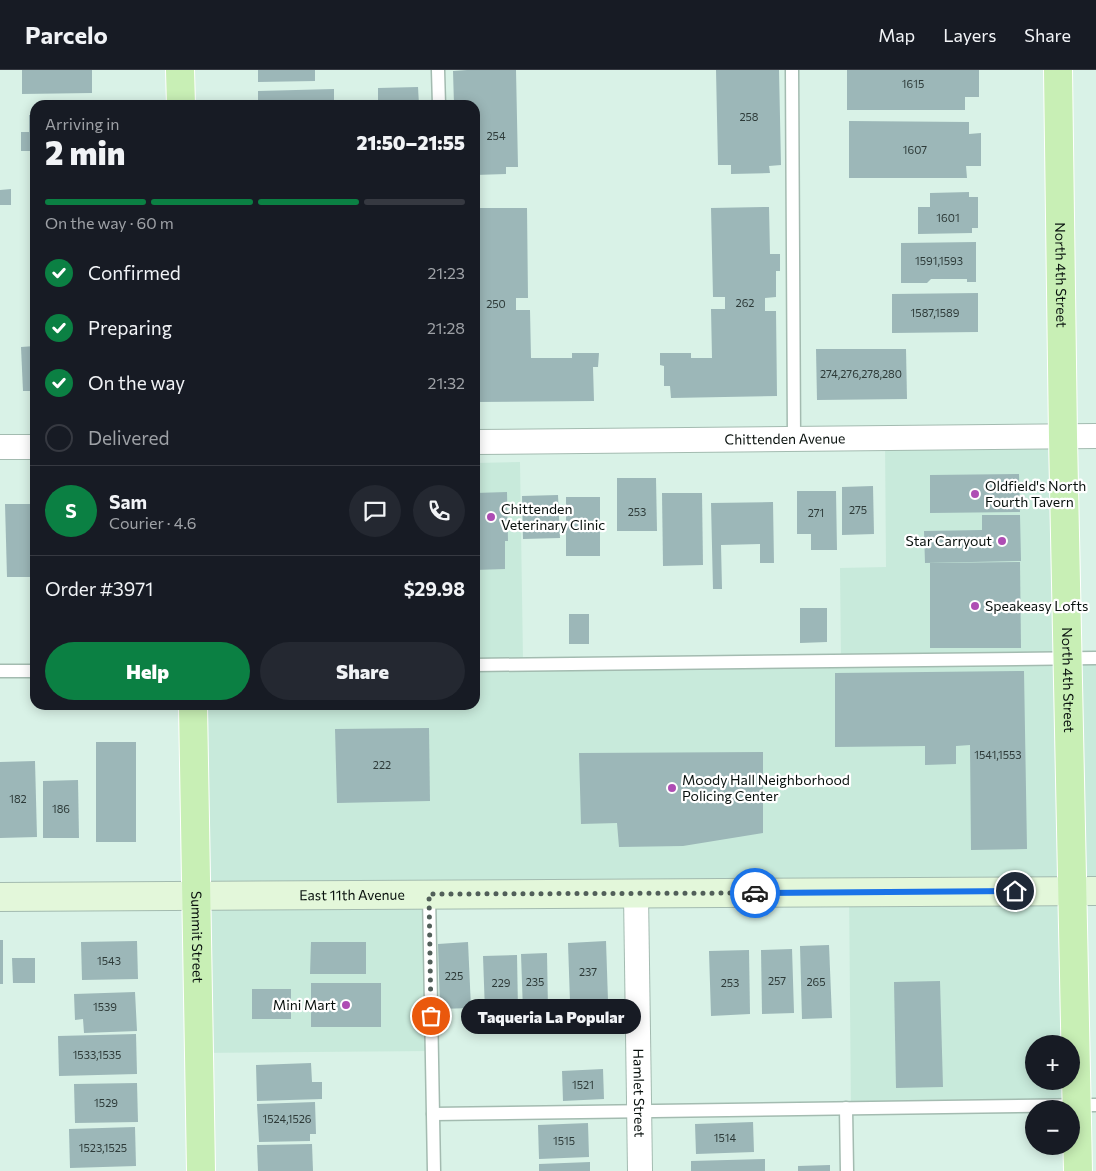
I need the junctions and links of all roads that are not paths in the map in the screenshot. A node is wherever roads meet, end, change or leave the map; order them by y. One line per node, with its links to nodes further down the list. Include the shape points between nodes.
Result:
1 (180, 70): 5 (main road)
2 (438, 70): 6 (lane)
3 (792, 70): 9 (lane)
4 (1058, 70): 8 (main road, North 4th Street)
5 (181, 100)
6 (439, 100)
7 (1096, 436): 8 (street, Chittenden Avenue)
8 (1063, 437): 9 (street, Chittenden Avenue); 13 (main road, North 4th Street)
9 (794, 440): 10 (street, Chittenden Avenue)
10 (480, 442)
11 (0, 447): 12 (street)
12 (30, 447)
13 (1068, 658): 14 (lane); 15 (lane); 19 (main road, North 4th Street)
14 (1096, 658)
15 (480, 665)
16 (0, 671): 17 (lane)
17 (30, 671)
18 (193, 710): 22 (main road, Summit Street)
19 (1084, 891): 21 (street, East 11th Avenue); 24 (main road, North 4th Street)
20 (429, 894): 21 (street, East 11th Avenue); 22 (street, East 11th Avenue); 27 (lane)
21 (636, 894): 26 (street, Hamlet Street)
22 (197, 895): 23 (street, East 11th Avenue); 28 (main road, Summit Street)
23 (0, 897)
24 (1087, 1105): 25 (lane); 32 (main road, North 4th Street)
25 (846, 1108): 26 (lane); 31 (lane)
26 (638, 1111): 27 (lane); 30 (street, Hamlet Street)
27 (433, 1114): 29 (lane)
28 (202, 1171)
29 (434, 1171)
30 (640, 1171)
31 (847, 1171)
32 (1078, 1171)

